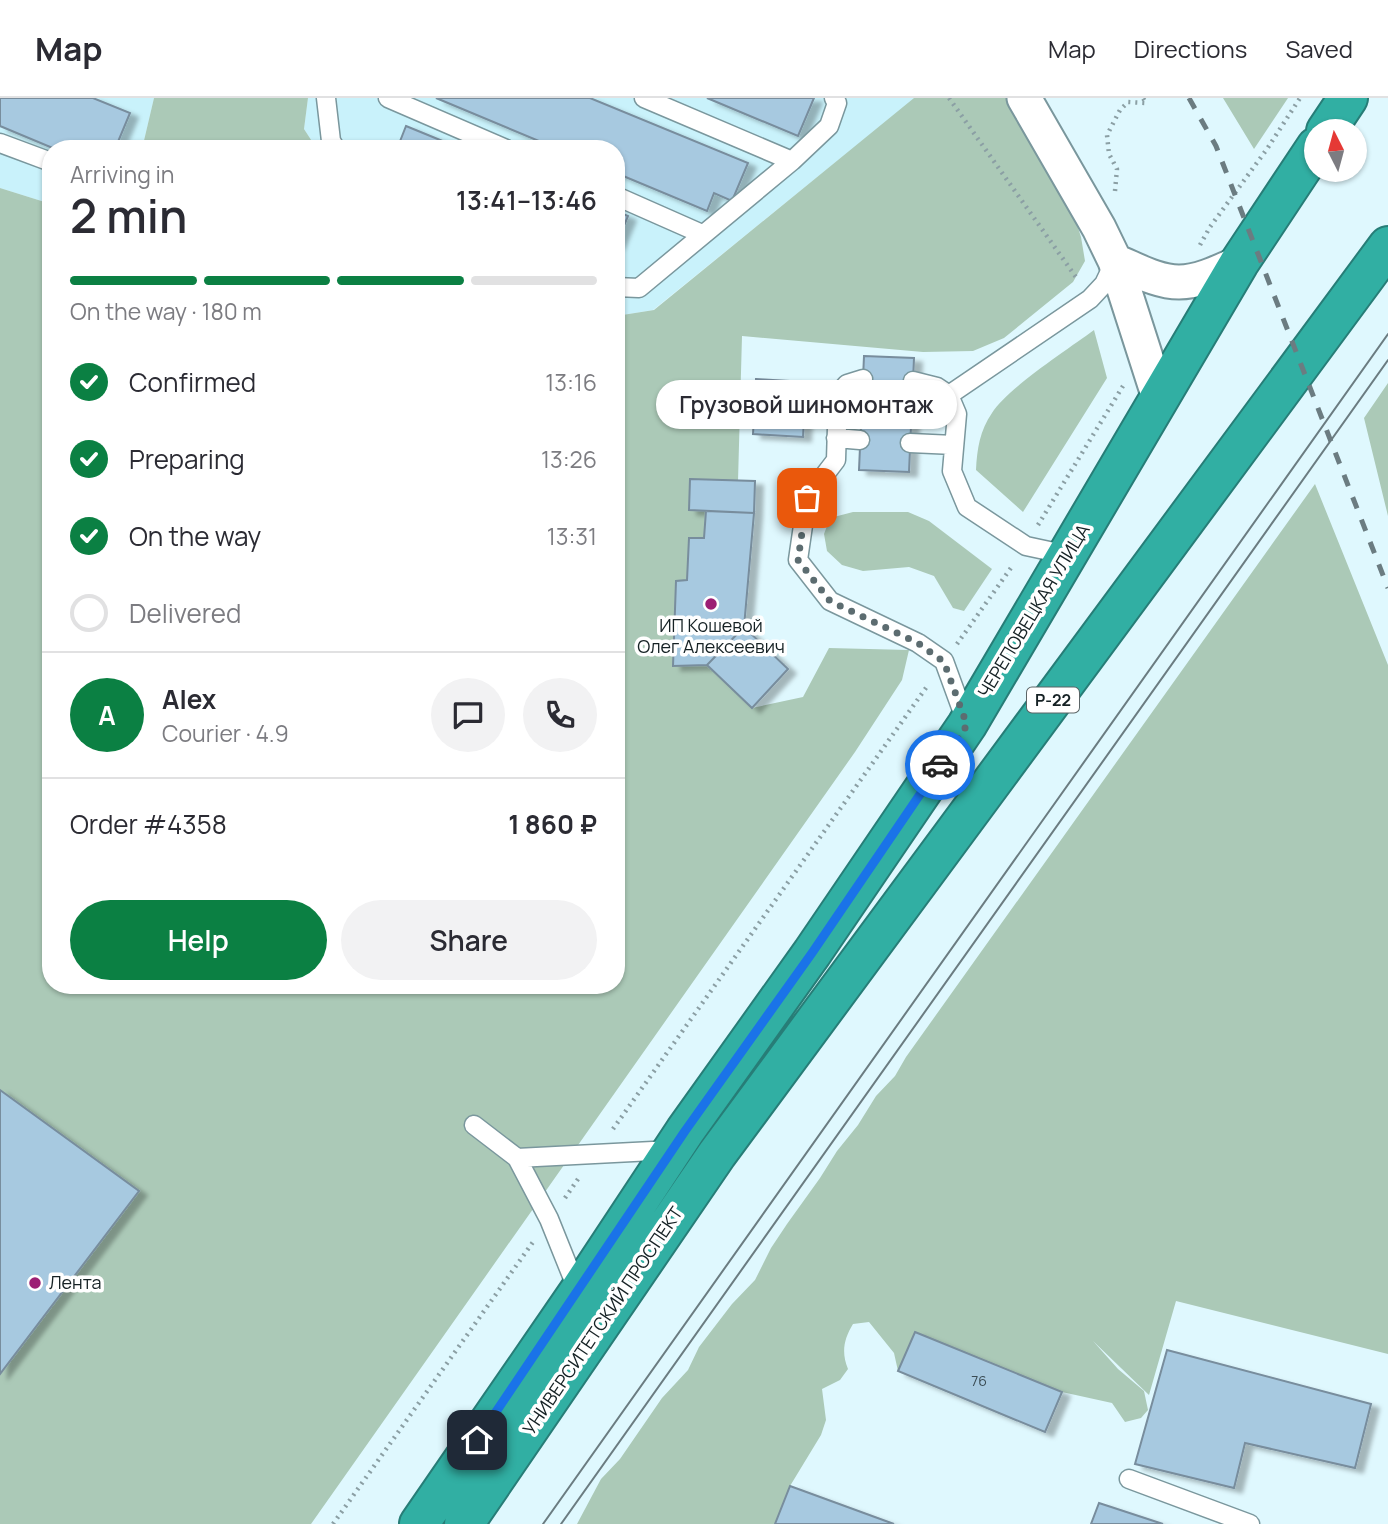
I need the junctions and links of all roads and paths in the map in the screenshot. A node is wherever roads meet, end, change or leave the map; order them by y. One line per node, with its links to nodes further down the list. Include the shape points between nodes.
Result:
1 (326, 98): 11 (lane)
2 (388, 98): 12 (lane)
3 (644, 98): 15 (lane)
4 (834, 98): 15 (lane, via 837,103 829,126)
5 (948, 98): 23 (path)
6 (1024, 98): 18 (street)
7 (1143, 98): 18 (path, via 1146,103 1128,102 1120,110 1107,135 1117,169 1116,184 1110,219)
8 (1300, 98): 24 (path, via 1210,227)
9 (1348, 98): 10 (highway)
10 (1334, 119)
11 (331, 140)
12 (485, 140)
13 (0, 143): 14 (lane)
14 (42, 159)
15 (792, 161): 19 (lane)
16 (1304, 164): 22 (highway, ЧЕРЕПОВЕЦКАЯ УЛИЦА)
17 (625, 200): 19 (lane)
18 (1099, 228): 21 (street)
19 (702, 233): 25 (lane, via 639,288)
20 (1388, 246): 49 (highway, УНИВЕРСИТЕТСКИЙ ПРОСПЕКТ / Р-22, via 718,1153)
21 (1115, 261): 24 (street); 26 (street); 29 (lane, via 1090,299)
22 (1239, 263): 24 (street); 30 (highway, ЧЕРЕПОВЕЦКАЯ УЛИЦА)
23 (1074, 275)
24 (1180, 282)
25 (625, 287)
26 (1143, 349): 30 (street); 35 (path)
27 (863, 379): 31 (lane, via 847,384 838,394)
28 (913, 381): 29 (lane)
29 (949, 395): 34 (lane, via 957,414)
30 (1159, 398): 36 (highway, ЧЕРЕПОВЕЦКАЯ УЛИЦА)
31 (836, 438): 32 (lane); 37 (lane, via 836,460 807,498 798,560 830,601 918,643)
32 (860, 440)
33 (910, 443): 34 (lane)
34 (954, 445): 35 (lane, via 952,471 967,507)
35 (1026, 546): 36 (lane); 37 (path)
36 (1068, 555): 38 (highway, ЧЕРЕПОВЕЦКАЯ УЛИЦА)
37 (944, 662): 38 (lane); 40 (path)
38 (967, 725): 41 (highway, ЧЕРЕПОВЕЦКАЯ УЛИЦА)
39 (474, 1125): 42 (lane)
40 (606, 1139)
41 (679, 1140): 42 (lane); 45 (highway, УНИВЕРСИТЕТСКИЙ ПРОСПЕКТ)
42 (517, 1158): 44 (lane)
43 (582, 1174): 44 (path)
44 (550, 1219): 45 (lane); 47 (path)
45 (578, 1293): 48 (highway, УНИВЕРСИТЕТСКИЙ ПРОСПЕКТ)
46 (1129, 1479): 50 (lane)
47 (333, 1524)
48 (419, 1524)
49 (464, 1524)
50 (1250, 1524)

